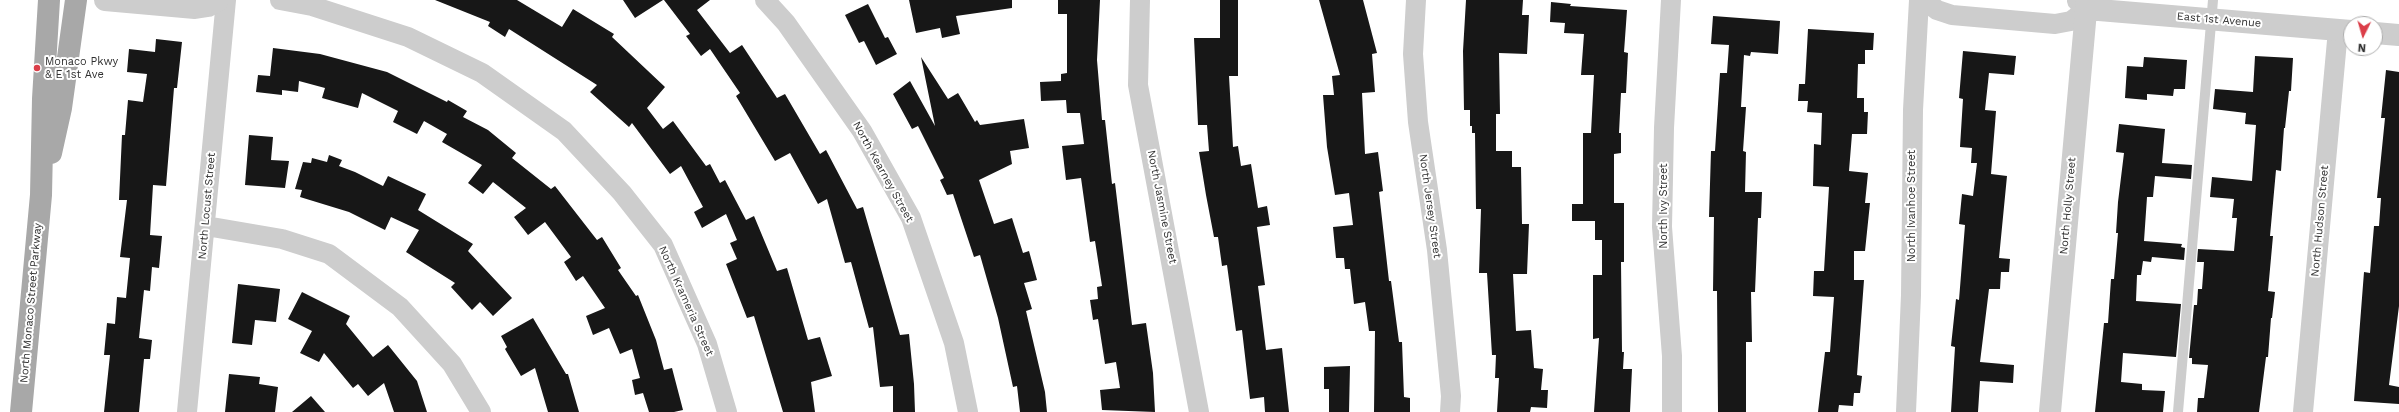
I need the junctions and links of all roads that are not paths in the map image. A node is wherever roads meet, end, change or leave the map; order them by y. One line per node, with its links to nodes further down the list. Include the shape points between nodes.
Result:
1 (49, 0): 19 (main road, North Monaco Street Parkway)
2 (76, 0): 19 (main road, North Monaco Street Parkway, via 61,108)
3 (106, 0): 4 (street, via 195,8 208,6)
4 (218, 0)
5 (226, 0): 20 (street, North Locust Street)
6 (280, 0): 24 (street, North Krameria Street, via 312,6 408,37 482,73 564,131 622,193 663,245 708,344)
7 (765, 0): 25 (street, North Kearney Street, via 786,23 862,131 911,218 954,343)
8 (1140, 0): 26 (street, North Jasmine Street, via 1138,85)
9 (1416, 0): 27 (street, North Jersey Street, via 1413,54 1418,122 1437,250)
10 (1672, 0): 28 (street, North Ivy Street, via 1662,227 1672,356)
11 (1919, 0): 29 (street, North Ivanhoe Street, via 1913,110 1912,295)
12 (1924, 0): 13 (street, via 1941,12 2055,24 2071,21)
13 (2083, 3): 14 (street, East 1st Avenue); 30 (street, North Holly Street)
14 (2212, 9): 15 (street, East 1st Avenue); 31 (lane)
15 (2343, 31)
16 (2383, 34): 17 (street)
17 (2399, 35)
18 (2343, 40): 32 (street, North Hudson Street)
19 (41, 195): 21 (main road, North Monaco Street Parkway)
20 (206, 226): 22 (street, North Locust Street); 23 (street, via 282,239 329,254 400,307 452,364)
21 (20, 412)
22 (187, 412)
23 (481, 412)
24 (727, 412)
25 (968, 412)
26 (1199, 412)
27 (1450, 412)
28 (1672, 412)
29 (1906, 412)
30 (2050, 412)
31 (2178, 412)
32 (2303, 412)

